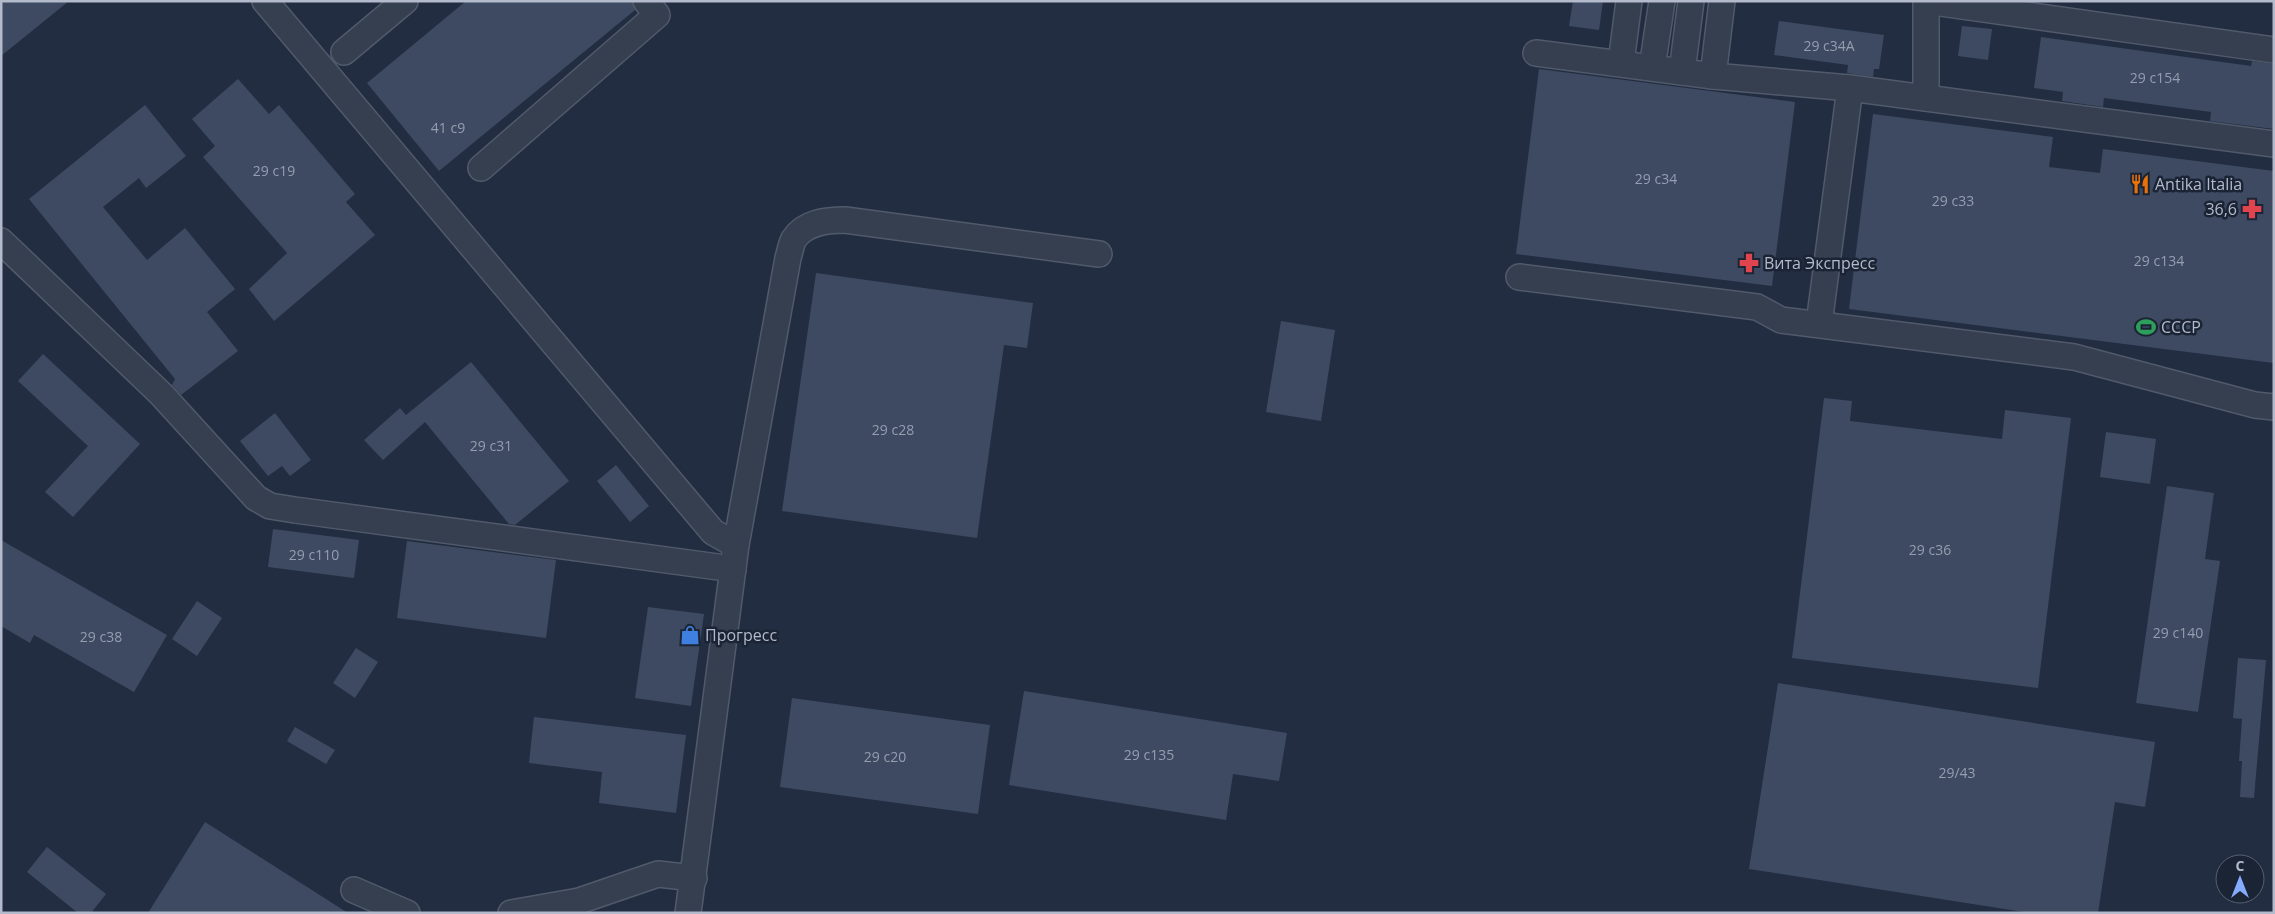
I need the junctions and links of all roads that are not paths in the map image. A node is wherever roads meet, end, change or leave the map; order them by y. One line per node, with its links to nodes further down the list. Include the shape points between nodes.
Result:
1 (265, 1): 25 (lane)
2 (405, 1): 10 (lane)
3 (646, 1): 19 (lane, via 657,15)
4 (1629, 1): 12 (lane)
5 (1662, 1): 13 (lane)
6 (1691, 1): 14 (lane)
7 (1722, 1): 15 (lane)
8 (1926, 2): 9 (lane); 17 (lane)
9 (2274, 50)
10 (344, 52)
11 (1536, 53): 12 (lane)
12 (1620, 63): 13 (lane)
13 (1652, 68): 14 (lane)
14 (1682, 72): 15 (lane)
15 (1713, 76): 16 (lane)
16 (1850, 88): 17 (lane); 23 (lane)
17 (1926, 98): 18 (lane)
18 (2274, 144)
19 (481, 168)
20 (1, 242): 25 (lane, via 160,394 262,503 305,511)
21 (1099, 254): 25 (lane, via 845,220 825,220 807,227 794,238 788,258)
22 (1519, 277): 23 (lane, via 1757,307 1782,320)
23 (1819, 324): 24 (lane, via 2074,357)
24 (2274, 407)
25 (734, 557): 26 (lane)
26 (694, 878): 29 (lane, via 658,874 578,901); 30 (lane)
27 (354, 890): 28 (lane)
28 (407, 913)
29 (510, 913)
30 (688, 913)

